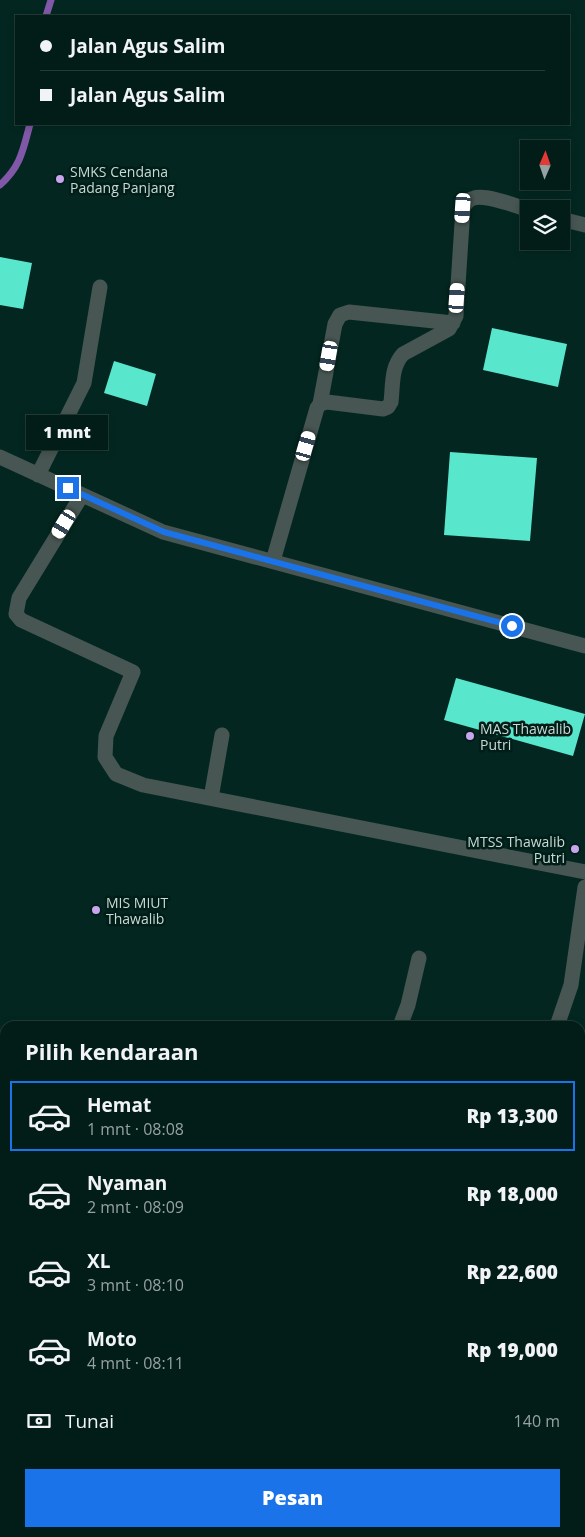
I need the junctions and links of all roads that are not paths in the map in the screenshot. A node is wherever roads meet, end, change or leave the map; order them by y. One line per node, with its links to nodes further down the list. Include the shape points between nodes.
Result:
1 (520, 208): 5 (street, via 481,197 472,198 463,208)
2 (570, 221): 3 (street)
3 (585, 225)
4 (100, 287): 8 (street, via 84,383)
5 (453, 323): 6 (street, via 449,329 398,359 388,407); 6 (street, via 349,312 340,315 335,324)
6 (320, 404): 10 (street)
7 (0, 457): 8 (street)
8 (38, 475): 9 (street)
9 (82, 495): 10 (street, via 164,532); 13 (street, via 19,598 16,614 21,620 133,672 106,736 105,757 116,774 143,785)
10 (273, 561): 11 (street)
11 (585, 646)
12 (222, 734): 13 (street)
13 (211, 798): 14 (street)
14 (585, 872)
15 (585, 887): 18 (street, via 571,985)
16 (419, 958): 17 (street)
17 (402, 1021)
18 (559, 1021)

